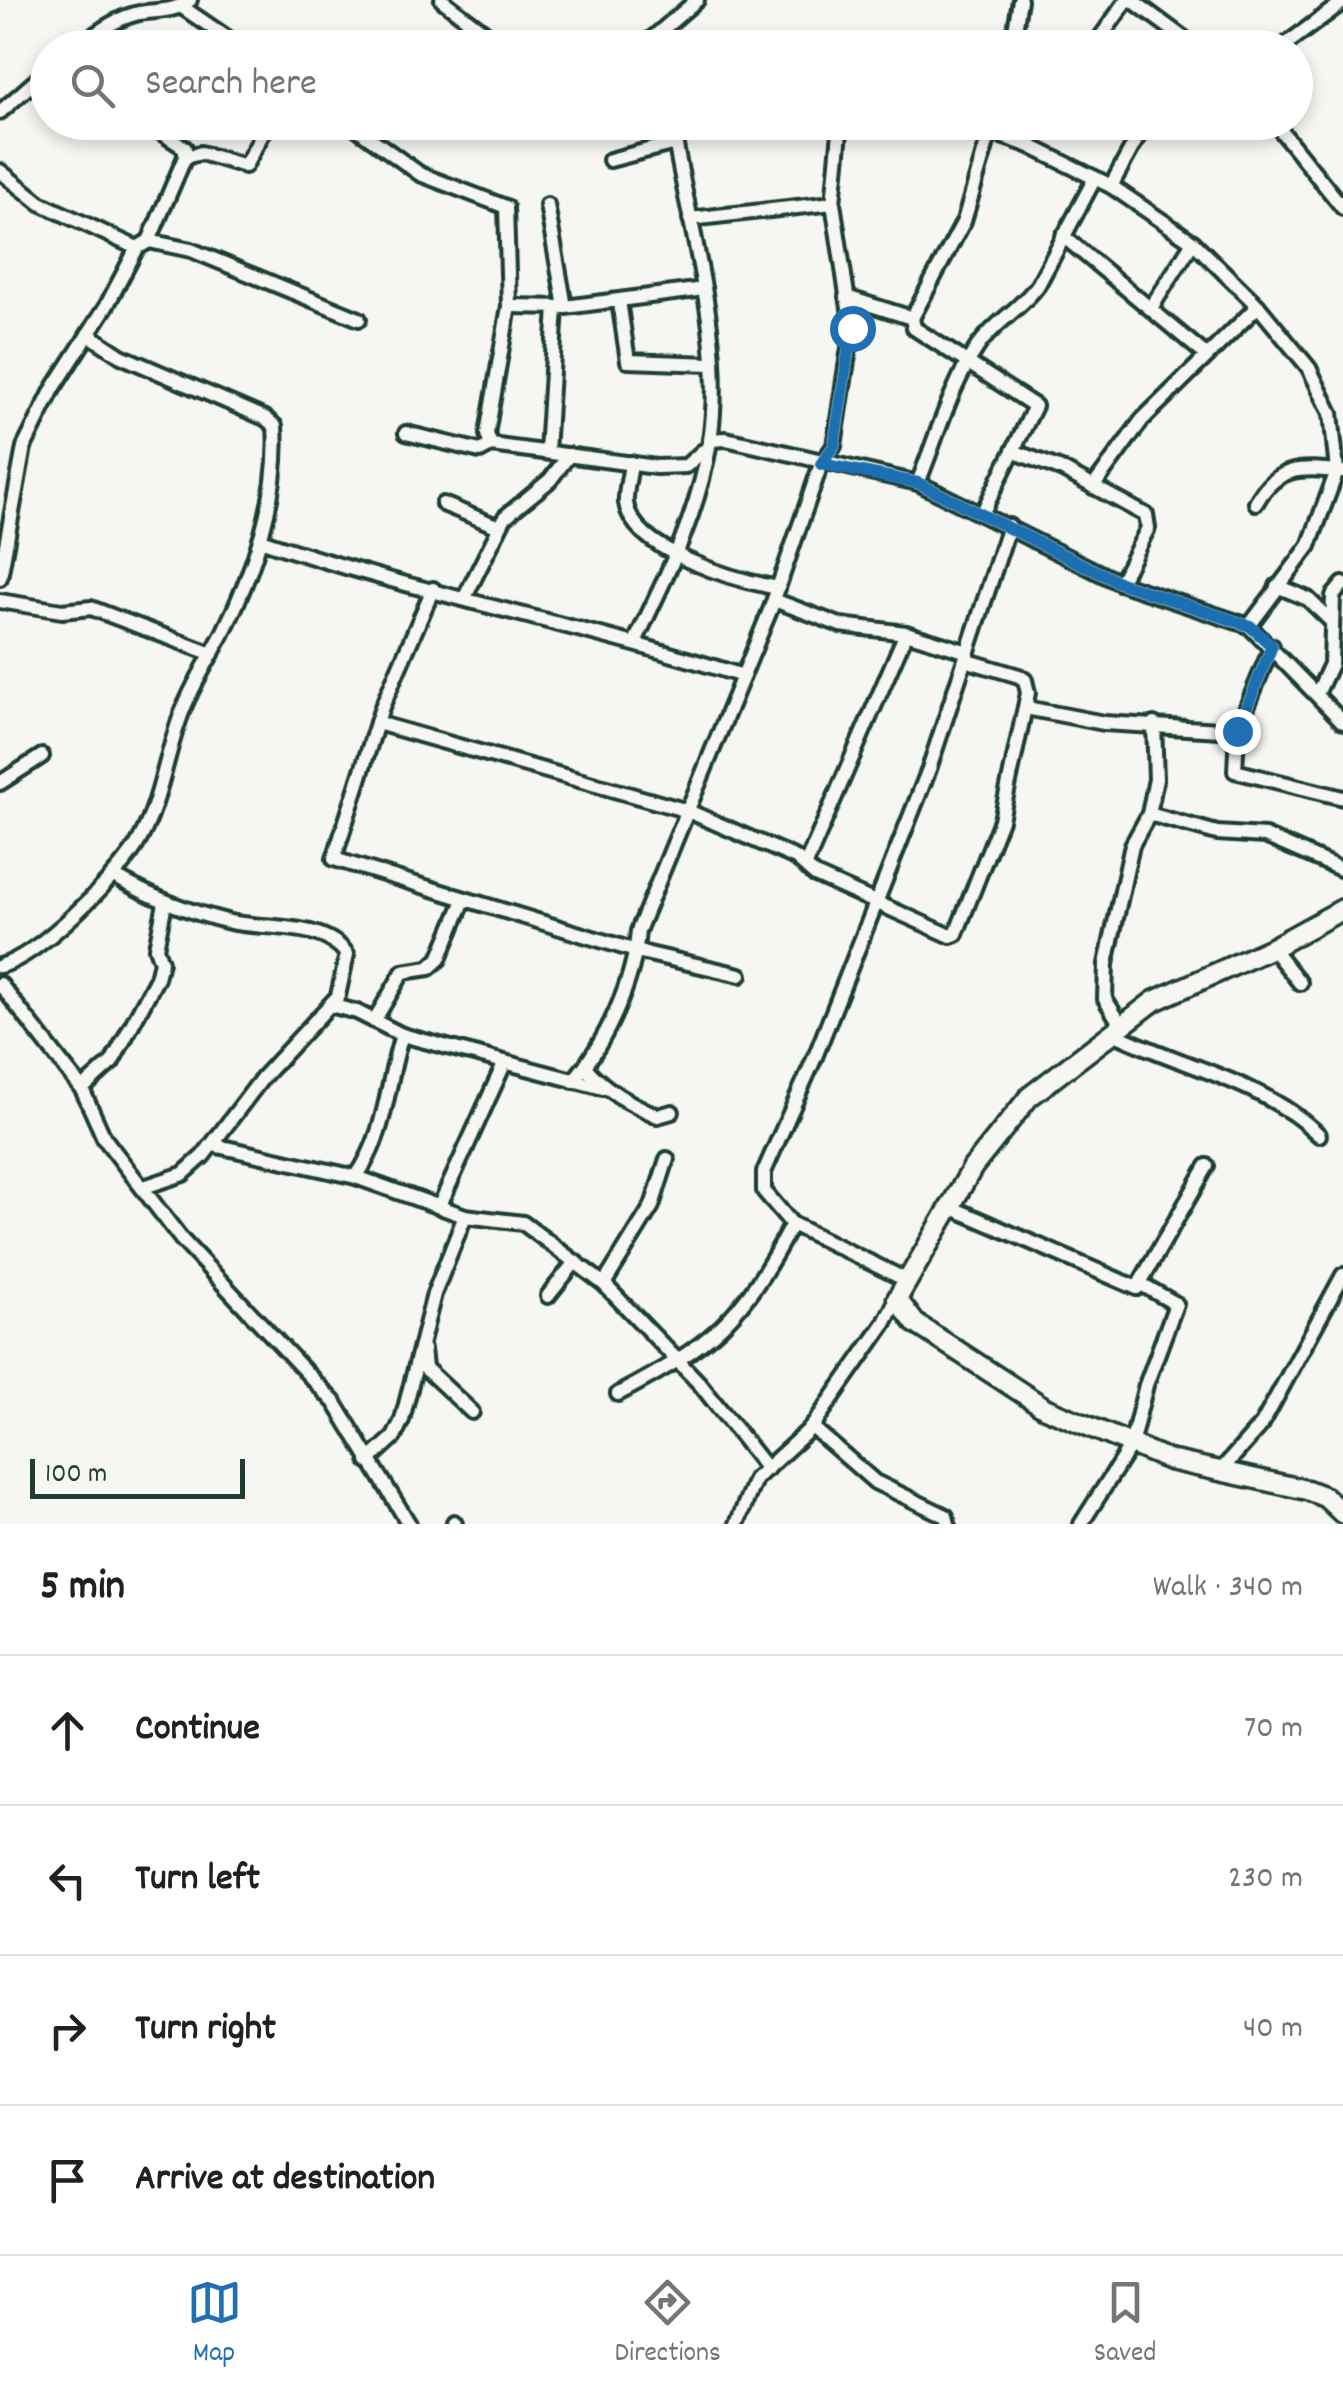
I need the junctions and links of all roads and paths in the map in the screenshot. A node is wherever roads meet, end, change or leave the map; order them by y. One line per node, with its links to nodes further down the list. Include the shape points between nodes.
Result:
1 (128, 0): 8 (street)
2 (442, 0): 11 (street)
3 (697, 0): 12 (street)
4 (1020, 0): 13 (street)
5 (1130, 0): 14 (street); 15 (street)
6 (1343, 2): 16 (street)
7 (186, 3): 8 (street); 10 (street)
8 (137, 13): 9 (street)
9 (100, 30)
10 (220, 30)
11 (481, 30)
12 (662, 30)
13 (1015, 30)
14 (1107, 30)
15 (1172, 30)
16 (1305, 30)
17 (30, 86): 18 (street)
18 (0, 112)
19 (173, 140): 30 (street, via 185,148)
20 (259, 140): 30 (street, via 245,166 201,154)
21 (373, 140): 45 (street, via 420,174 506,208)
22 (839, 140): 35 (street)
23 (988, 140): 50 (street, via 964,221)
24 (1018, 140): 29 (street)
25 (1031, 140): 29 (street)
26 (1135, 140): 34 (street)
27 (1288, 140): 37 (street)
28 (675, 142): 31 (street); 38 (street)
29 (1028, 145): 33 (street)
30 (185, 157): 41 (street)
31 (610, 160)
32 (0, 170): 41 (street, via 40,203)
33 (1095, 178): 34 (street); 39 (street)
34 (1111, 186): 40 (street)
35 (832, 203): 38 (street); 43 (street)
36 (547, 205): 47 (street)
37 (1343, 208)
38 (690, 219): 42 (street)
39 (1063, 236): 48 (street); 54 (street, via 1027,300 993,326)
40 (1193, 242): 46 (street); 48 (street)
41 (143, 245): 49 (street, via 191,250); 51 (street)
42 (704, 288): 44 (street); 53 (street)
43 (846, 297): 50 (street); 62 (street, via 852,328 844,390 834,446)
44 (620, 301): 47 (street); 53 (street, via 628,360)
45 (509, 306): 47 (street); 57 (street, via 487,434)
46 (1258, 306): 52 (street); 63 (street, via 1309,368 1332,412)
47 (561, 307): 58 (street)
48 (1151, 308): 52 (street)
49 (359, 318)
50 (912, 318): 54 (street, via 914,328)
51 (88, 334): 71 (street, via 121,356 275,426); 73 (street, via 24,447)
52 (1208, 356): 65 (street, via 1142,420)
53 (711, 364): 56 (street)
54 (968, 364): 59 (street, via 1035,406); 64 (street)
55 (406, 433): 57 (street, via 480,451)
56 (710, 440): 61 (street, via 686,466); 62 (street); 72 (street)
57 (492, 445): 58 (street)
58 (547, 452): 60 (street)
59 (1015, 452): 65 (street); 68 (street)
60 (569, 455): 61 (street); 70 (street)
61 (631, 463): 72 (street, via 626,502 638,530 649,542)
62 (821, 464): 64 (street); 78 (street)
63 (1340, 471): 67 (street, via 1286,469 1266,484); 76 (street, via 1308,546)
64 (918, 483): 68 (street)
65 (1093, 487): 74 (street, via 1146,516 1148,528)
66 (443, 504): 70 (street)
67 (1256, 504)
68 (982, 514): 69 (street)
69 (1008, 526): 74 (street); 87 (street)
70 (499, 527): 79 (street)
71 (260, 540): 77 (street); 86 (street)
72 (678, 552): 78 (street); 84 (street)
73 (0, 578)
74 (1120, 583): 82 (street)
75 (1343, 584): 81 (street, via 1333,596)
76 (1277, 586): 81 (street, via 1308,599); 82 (street)
77 (433, 589): 79 (street); 92 (street)
78 (776, 594): 83 (street, via 840,625); 88 (street)
79 (464, 599): 84 (street)
80 (0, 600): 86 (street, via 62,611 91,608)
81 (1331, 621): 89 (street, via 1330,664)
82 (1250, 626): 85 (street)
83 (906, 633): 87 (street); 100 (street)
84 (635, 642): 88 (street)
85 (1272, 646): 89 (street); 94 (street)
86 (212, 654): 102 (street, via 182,712 138,843)
87 (967, 656): 90 (street, via 1025,680); 105 (street)
88 (743, 676): 98 (street)
89 (1317, 694): 91 (street)
90 (1026, 708): 93 (street, via 1104,723); 105 (street, via 1001,820 956,934)
91 (1343, 722)
92 (378, 723): 98 (street); 103 (street, via 334,859)
93 (1154, 724): 94 (street); 99 (street, via 1156,779)
94 (1237, 731): 97 (street, via 1235,772)
95 (42, 756): 96 (street)
96 (0, 783)
97 (1343, 798)
98 (688, 811): 100 (street); 108 (street, via 638,931)
99 (1149, 814): 101 (street, via 1217,833 1265,836); 115 (street, via 1132,844 1106,964 1105,999)
100 (806, 864): 105 (street)
101 (1343, 870)
102 (114, 876): 104 (street); 109 (street, via 30,954)
103 (464, 900): 108 (street); 114 (street, via 439,959 429,968 403,972)
104 (165, 903): 113 (street, via 230,922 291,928 341,946 347,965); 121 (street, via 157,978 112,1062)
105 (878, 904): 132 (street, via 764,1172 764,1191)
106 (1343, 908): 107 (street)
107 (1272, 948): 111 (street); 115 (street, via 1154,1002)
108 (636, 952): 110 (street); 118 (street, via 632,974)
109 (0, 966)
110 (740, 975)
111 (1300, 982)
112 (0, 984): 121 (street)
113 (330, 1005): 114 (street); 124 (street, via 263,1076)
114 (374, 1021): 116 (street)
115 (1116, 1028): 123 (street, via 1163,1058 1279,1102); 130 (street, via 1029,1098)
116 (402, 1035): 117 (street); 127 (street, via 385,1118)
117 (505, 1062): 119 (street); 129 (street)
118 (585, 1068): 119 (street); 120 (street)
119 (573, 1081): 120 (street)
120 (603, 1088): 122 (street, via 658,1116)
121 (82, 1089): 128 (street, via 104,1138)
122 (672, 1112)
123 (1319, 1135)
124 (213, 1144): 127 (street); 128 (street, via 182,1174)
125 (667, 1159): 136 (street, via 652,1206)
126 (1207, 1166): 137 (street)
127 (356, 1177): 129 (street)
128 (144, 1186): 148 (street, via 182,1240 335,1403)
129 (440, 1205): 131 (street)
130 (950, 1206): 135 (street); 137 (street)
131 (466, 1216): 133 (street, via 523,1223); 142 (street)
132 (792, 1224): 135 (street); 143 (street, via 734,1319)
133 (575, 1262): 136 (street); 138 (street)
134 (1343, 1275): 149 (street, via 1262,1424)
135 (906, 1280): 139 (street)
136 (604, 1284): 143 (street)
137 (1143, 1285): 147 (street, via 1176,1304)
138 (548, 1296)
139 (897, 1299): 140 (street); 141 (street)
140 (915, 1323): 141 (street, via 896,1318); 147 (street, via 1045,1408)
141 (884, 1324): 146 (street)
142 (422, 1342): 145 (street, via 425,1368); 148 (street, via 402,1420)
143 (680, 1361): 144 (street); 150 (street)
144 (618, 1394)
145 (472, 1412)
146 (812, 1427): 150 (street); 154 (street, via 875,1482 946,1516)
147 (1130, 1444): 149 (street, via 1187,1465); 155 (street)
148 (368, 1462): 152 (street)
149 (1223, 1468): 151 (street, via 1307,1490)
150 (767, 1469): 153 (street, via 755,1480)
151 (1343, 1514)
152 (409, 1524)
153 (737, 1524)
154 (948, 1524)
155 (1081, 1524)

